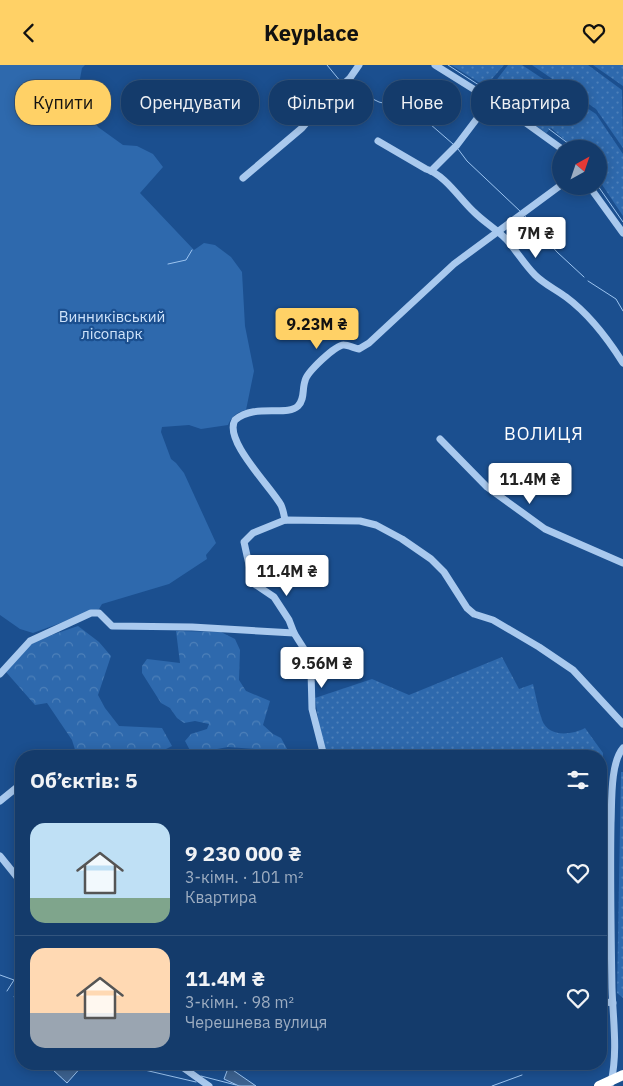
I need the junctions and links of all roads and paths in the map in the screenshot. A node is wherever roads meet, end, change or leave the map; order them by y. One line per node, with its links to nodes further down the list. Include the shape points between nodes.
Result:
1 (359, 65): 9 (street, via 302,128)
2 (435, 65): 3 (street)
3 (471, 88)
4 (472, 125): 8 (street)
5 (527, 125): 7 (street)
6 (378, 141): 8 (street)
7 (552, 142)
8 (431, 171): 12 (street)
9 (243, 178)
10 (552, 191): 12 (street)
11 (596, 195): 13 (street)
12 (497, 231): 14 (street, via 533,273 588,317); 16 (street, via 454,264 369,343 358,349 341,345 309,372 298,406 290,411 247,412 235,420 233,428 240,447 281,505)
13 (623, 233)
14 (623, 363)
15 (440, 439): 17 (street, via 487,487 545,529)
16 (285, 520): 18 (street, via 253,533 244,542 253,583 274,597); 20 (street, via 368,522 402,539 444,571 467,608 493,620 573,670)
17 (623, 563)
18 (294, 633): 19 (street, via 112,626 99,613 91,613 30,641); 22 (street, via 306,652 311,671 312,709)
19 (0, 673)
20 (623, 724)
21 (623, 748): 28 (street, via 618,754 612,802)
22 (322, 750)
23 (15, 788): 24 (street)
24 (0, 801)
25 (0, 856): 26 (street)
26 (15, 875)
27 (607, 1003): 28 (street)
28 (613, 1003): 31 (street, via 616,1035)
29 (186, 1070): 32 (street)
30 (623, 1075): 31 (highway)
31 (611, 1083): 33 (highway)
32 (209, 1086)
33 (599, 1086)

